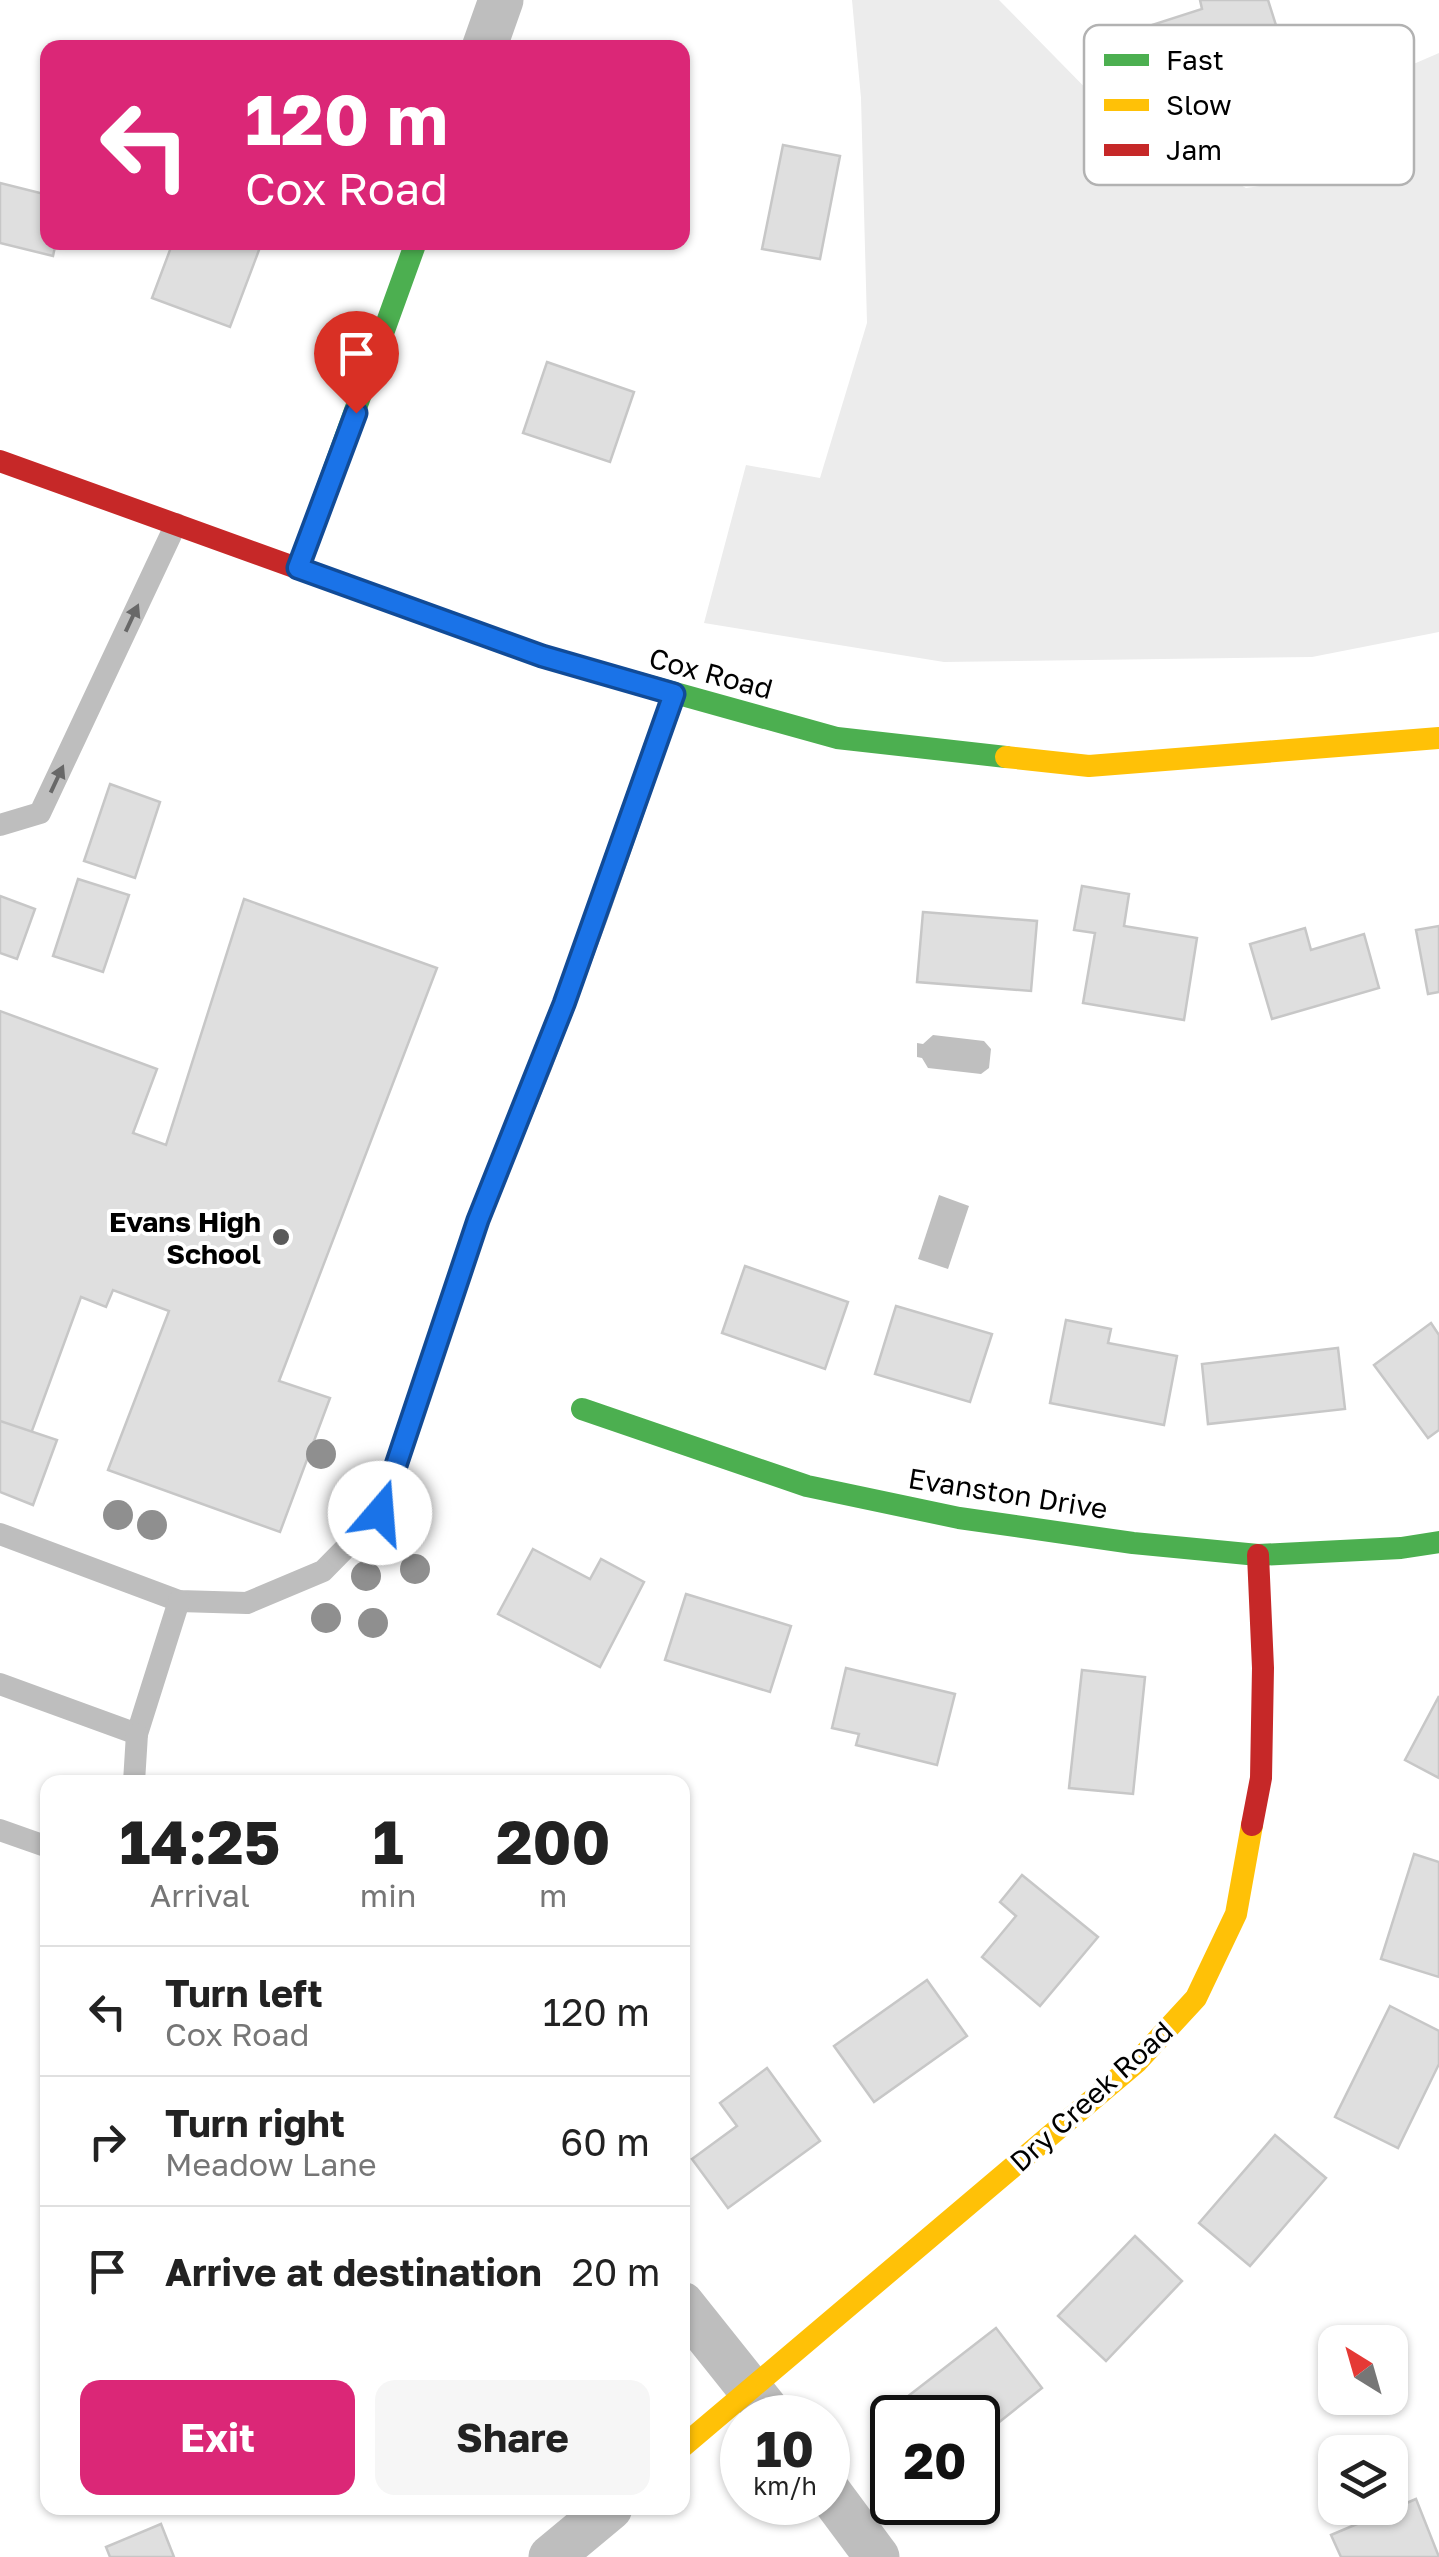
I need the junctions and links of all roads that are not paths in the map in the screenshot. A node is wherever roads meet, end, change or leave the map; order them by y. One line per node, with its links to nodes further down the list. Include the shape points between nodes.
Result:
1 (501, 0): 2 (street)
2 (487, 40)
3 (413, 250): 6 (street)
4 (0, 460): 5 (street, Cox Road)
5 (176, 524): 6 (street, Cox Road); 9 (lane, one-way to 5, via 40,813)
6 (298, 568): 7 (street, Cox Road, via 542,656)
7 (674, 694): 8 (street, Cox Road, via 836,738 1089,766); 14 (lane, via 542,1064 478,1220 380,1513 323,1572 247,1603)
8 (1439, 738)
9 (0, 826)
10 (582, 1408): 13 (street, Evanston Drive, via 826,1490 959,1518)
11 (0, 1534): 14 (lane)
12 (1439, 1542): 13 (street, Evanston Drive)
13 (1258, 1555): 22 (street, Dry Creek Road, via 1262,1778 1236,1914 1196,1998 1137,2062)
14 (178, 1601): 16 (lane)
15 (0, 1684): 16 (lane)
16 (137, 1734): 17 (lane)
17 (134, 1775)
18 (0, 1830): 19 (lane)
19 (40, 1844)
20 (690, 2314): 21 (street)
21 (756, 2395)
22 (771, 2395)
23 (720, 2426): 24 (street, Dry Creek Road)
24 (690, 2442)
25 (602, 2515): 27 (street)
26 (850, 2521): 28 (street)
27 (551, 2557)
28 (877, 2557)

